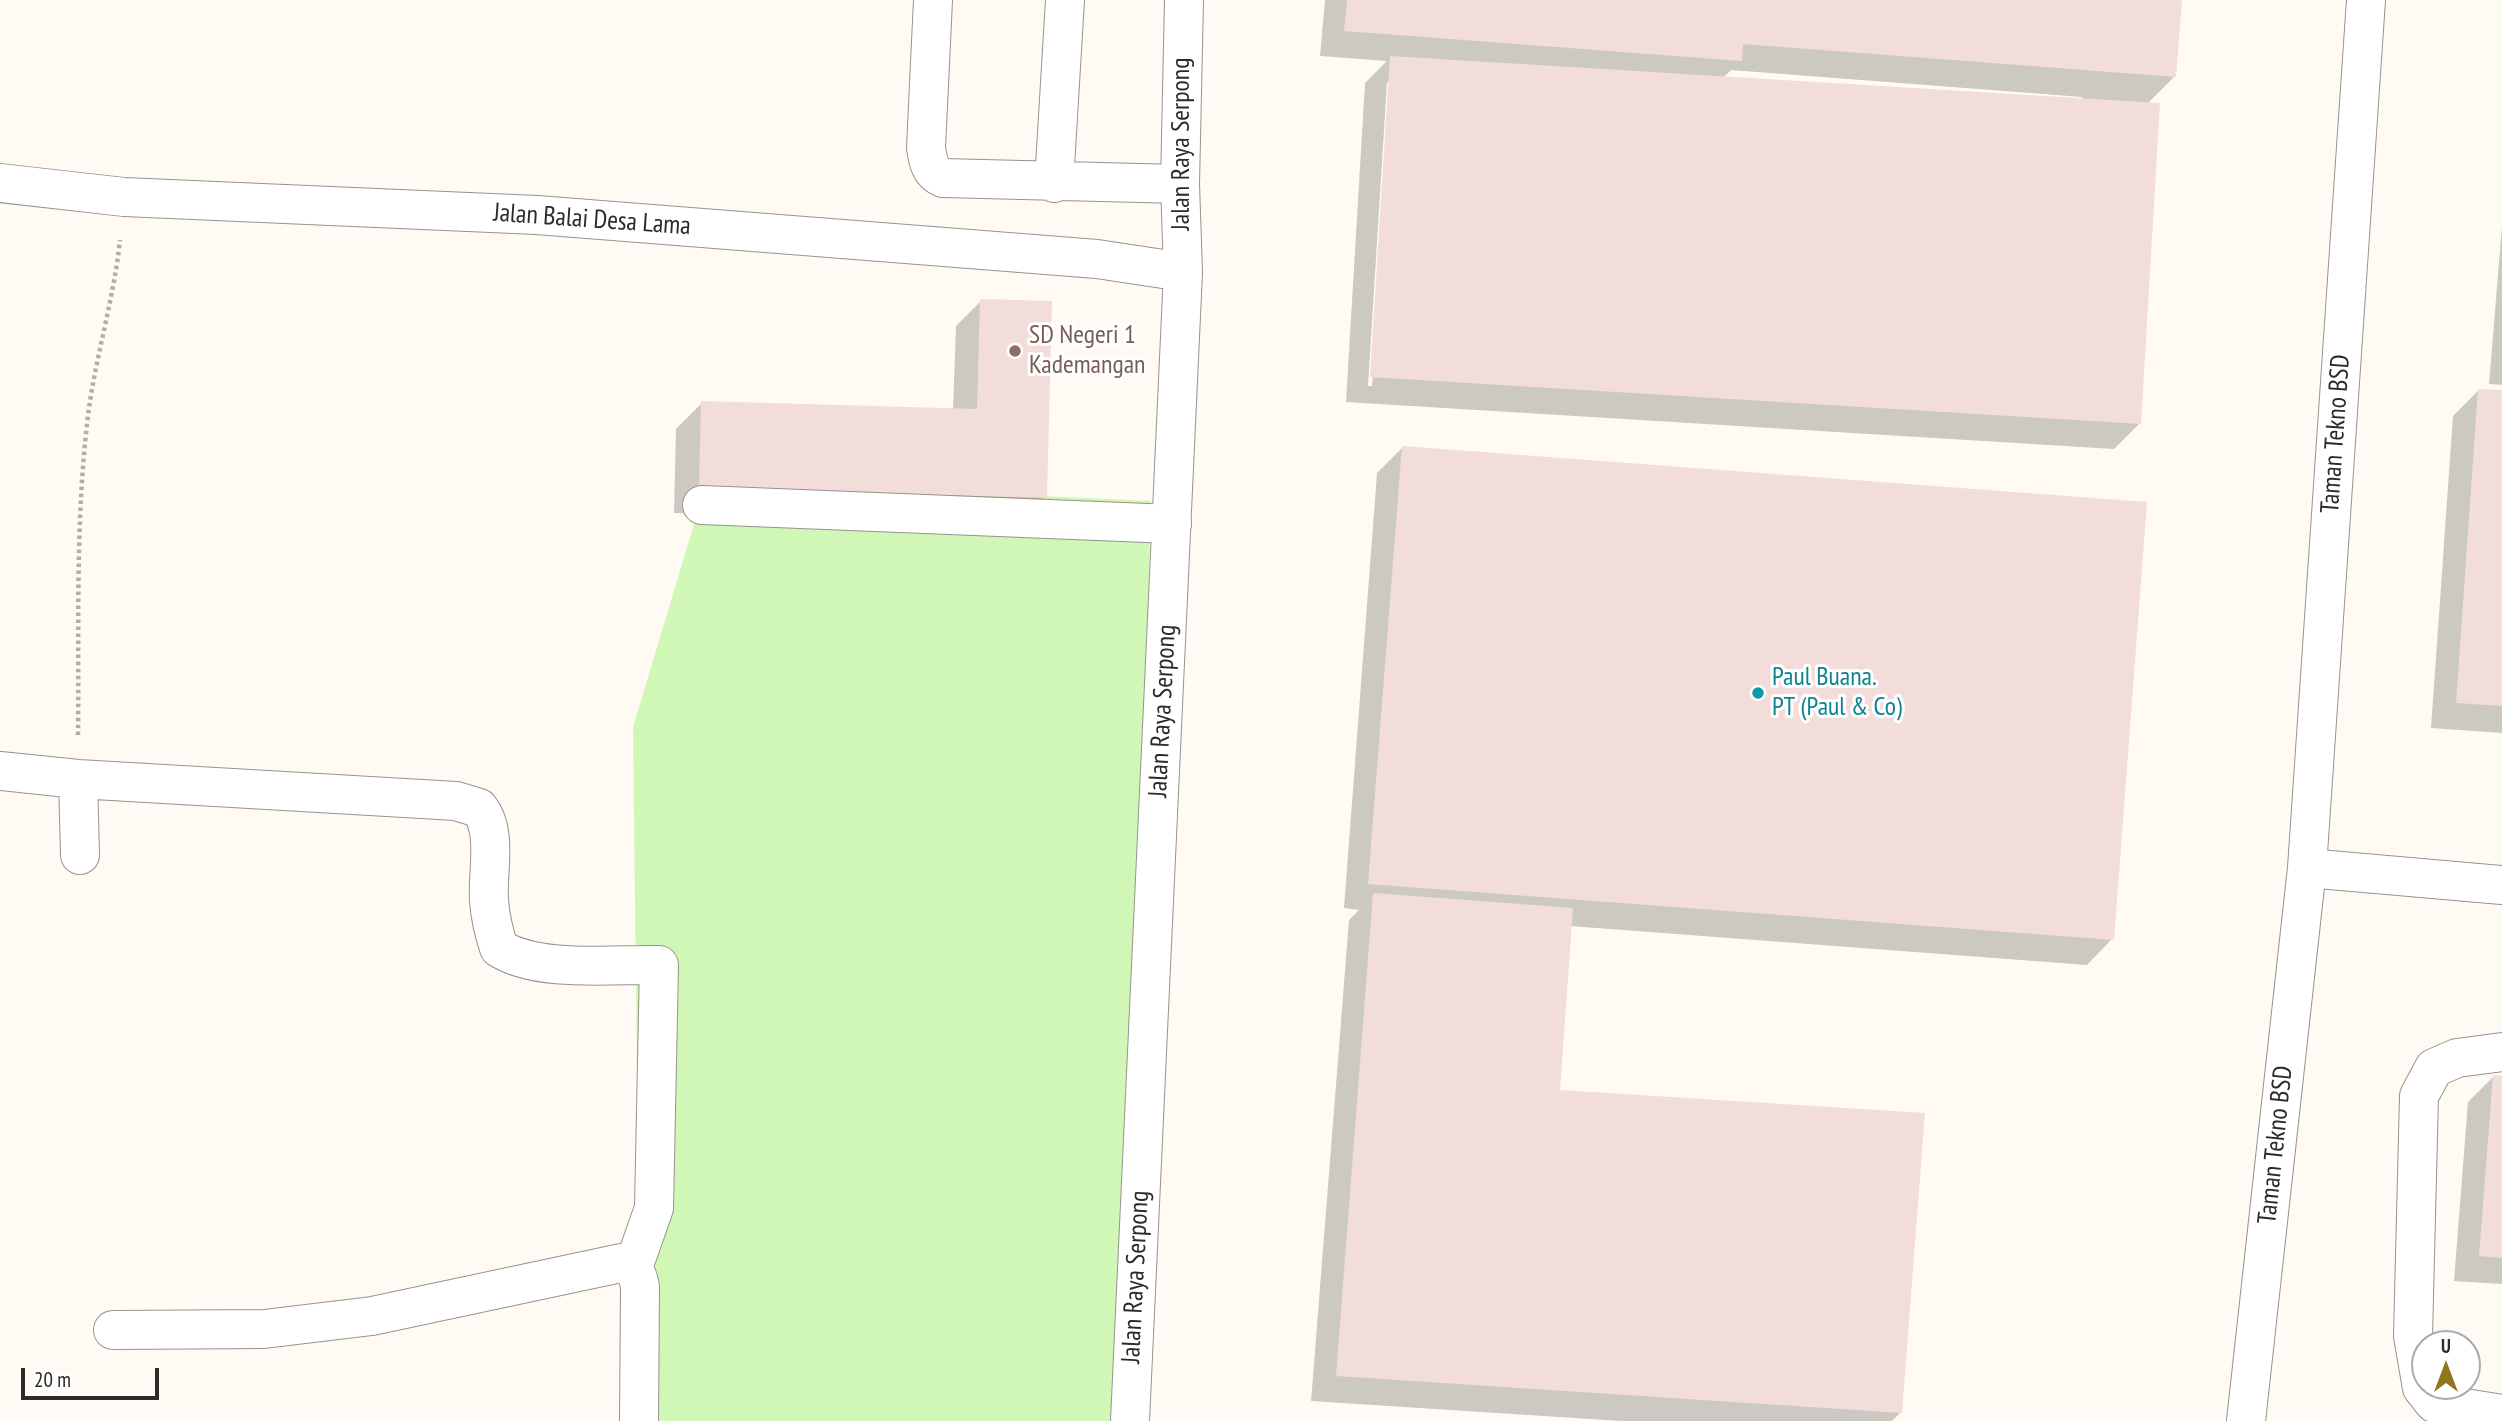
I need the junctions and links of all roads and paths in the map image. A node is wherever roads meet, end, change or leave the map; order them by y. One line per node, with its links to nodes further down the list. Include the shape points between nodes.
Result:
1 (933, 0): 6 (street, via 926,148 932,170 943,178)
2 (1065, 0): 6 (street)
3 (1184, 0): 7 (street, Jalan Raya Serpong)
4 (2365, 0): 15 (street, Taman Tekno BSD)
5 (0, 183): 8 (street, Jalan Balai Desa Lama)
6 (1054, 183): 7 (street)
7 (1180, 184): 9 (street, Jalan Raya Serpong)
8 (124, 197): 9 (street, Jalan Balai Desa Lama, via 537,215 1097,259); 13 (path, via 115,280 89,408 80,527)
9 (1182, 272): 11 (street, Jalan Raya Serpong)
10 (702, 505): 11 (street)
11 (1172, 524): 22 (street, Jalan Raya Serpong)
12 (0, 771): 13 (street)
13 (78, 779): 14 (street); 18 (street, via 468,803 480,808 488,824 489,901 499,948 540,963 659,965 654,1208)
14 (80, 855)
15 (2307, 869): 16 (street); 23 (street, Taman Tekno BSD)
16 (2502, 885)
17 (2502, 1052): 20 (street, via 2457,1058 2434,1068 2419,1096 2413,1336 2422,1388 2434,1403)
18 (633, 1268): 19 (street, via 616,1263 372,1316 278,1328); 21 (street, via 640,1287)
19 (113, 1330)
20 (2502, 1414)
21 (639, 1421)
22 (1130, 1421)
23 (2246, 1421)

